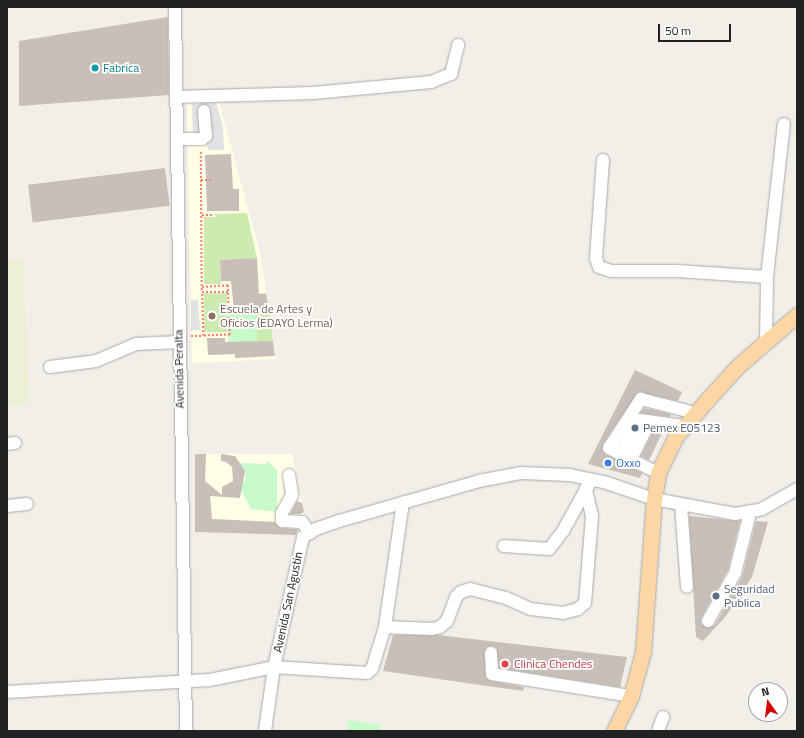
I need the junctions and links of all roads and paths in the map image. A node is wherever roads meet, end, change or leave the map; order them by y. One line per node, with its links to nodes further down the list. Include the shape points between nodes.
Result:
1 (175, 7): 3 (street, Avenida Peralta)
2 (458, 45): 3 (street, via 451,74 431,82 313,93)
3 (176, 97): 6 (street, Avenida Peralta)
4 (204, 111): 6 (street, via 206,136 202,139)
5 (784, 124): 13 (street)
6 (177, 139): 22 (street, Avenida Peralta)
7 (201, 152): 9 (path)
8 (603, 160): 13 (street, via 596,258 599,267 611,271 677,271)
9 (201, 180): 10 (path); 11 (path)
10 (212, 180)
11 (202, 215): 12 (path); 15 (path)
12 (214, 215)
13 (767, 277): 23 (street)
14 (220, 286): 16 (path); 19 (path); 20 (path, via 228,286)
15 (202, 287): 16 (path); 17 (path)
16 (211, 287): 18 (path)
17 (202, 292): 18 (path); 20 (path, via 203,336 230,334)
18 (211, 292): 19 (path)
19 (220, 292): 20 (path)
20 (229, 292)
21 (797, 314): 23 (main road)
22 (179, 342): 24 (street, via 136,344 96,361); 45 (street, Avenida Peralta)
23 (766, 342): 25 (main road, via 739,365)
24 (50, 367)
25 (695, 413): 26 (main road); 27 (street, via 641,399 609,448)
26 (684, 426): 27 (street, via 640,420); 28 (main road, via 676,436)
27 (625, 456): 28 (street)
28 (658, 473): 32 (main road)
29 (289, 475): 38 (street, via 292,495 282,513 282,521 302,522)
30 (589, 484): 32 (street); 33 (street, via 570,475 521,473); 39 (street, via 563,531 549,549); 42 (street, via 592,516 585,603 578,609 563,613 532,609 506,598 470,589 456,597 447,622 440,627)
31 (797, 489): 37 (street)
32 (654, 499): 35 (street); 47 (main road, via 643,652)
33 (403, 502): 38 (street); 42 (street)
34 (27, 504): 36 (street)
35 (681, 505): 37 (street, via 735,514); 40 (street)
36 (7, 506)
37 (750, 513): 41 (street, via 735,573)
38 (310, 533): 44 (street, Avenida San Agustin, via 303,537 300,545)
39 (504, 546)
40 (687, 587)
41 (708, 621)
42 (385, 627): 44 (street, via 369,673)
43 (491, 653): 47 (street, via 492,674)
44 (274, 667): 45 (street, Avenida San Agustin, via 210,680); 51 (street)
45 (185, 681): 46 (street, Avenida San Agustin); 50 (street, Avenida Peralta)
46 (7, 692)
47 (631, 696): 49 (main road)
48 (663, 717): 52 (street)
49 (616, 730)
50 (186, 731)
51 (265, 731)
52 (658, 731)

